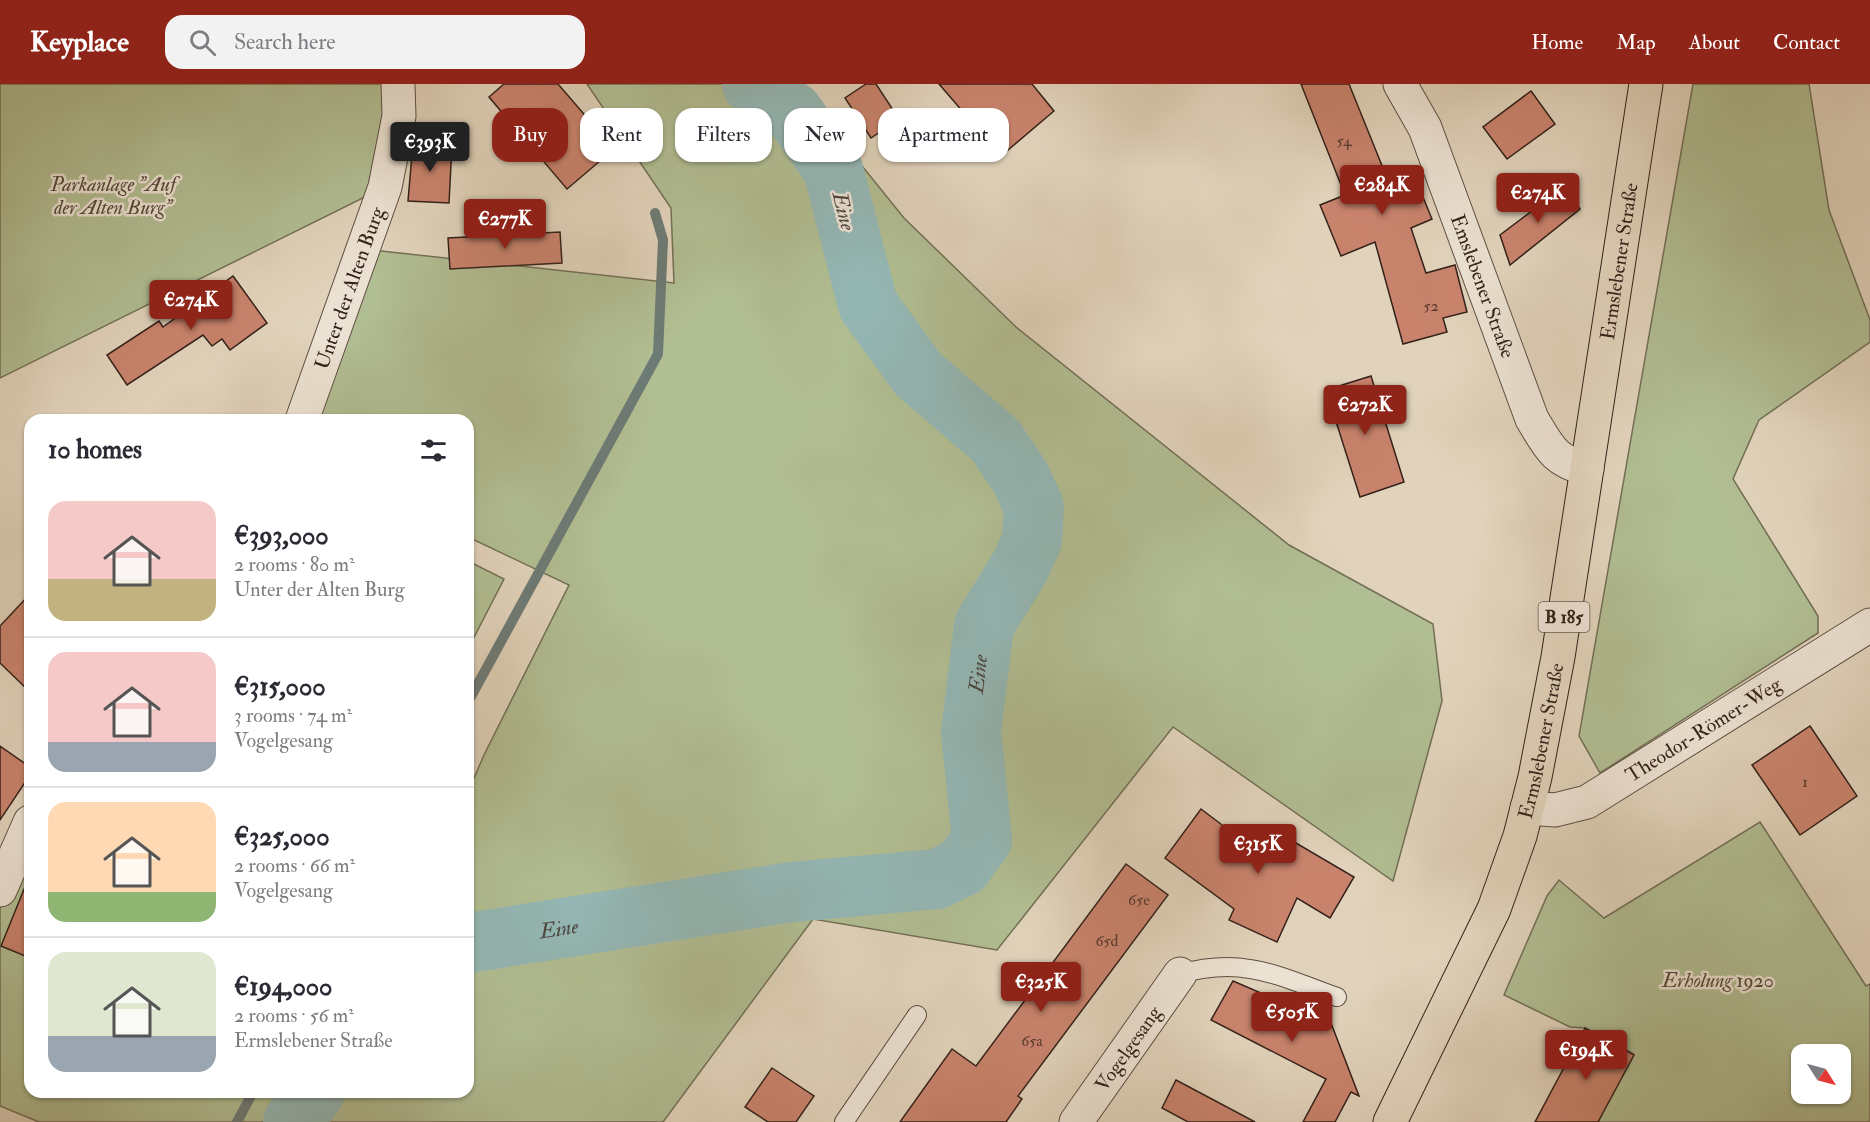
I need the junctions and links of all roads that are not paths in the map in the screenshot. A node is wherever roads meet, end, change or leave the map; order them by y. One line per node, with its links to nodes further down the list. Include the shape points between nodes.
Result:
1 (398, 84): 4 (street, Unter der Alten Burg, via 399,116 385,187)
2 (1400, 84): 5 (street, Emslebener Straße, via 1425,128 1532,419 1552,452 1566,464)
3 (1646, 84): 5 (main road, Ermslebener Straße / B 185)
4 (304, 414)
5 (1587, 470): 7 (main road, Ermslebener Straße / B 185, via 1547,720)
6 (1870, 625): 7 (street, Theodor-Römer-Weg, via 1587,802 1555,810)
7 (1527, 808): 15 (main road, Ermslebener Straße / B 185, via 1490,920)
8 (24, 836): 9 (street)
9 (0, 890)
10 (1180, 974): 11 (lane, via 1208,966 1254,968); 14 (street, Vogelgesang)
11 (1337, 997)
12 (917, 1015): 13 (lane)
13 (844, 1122)
14 (1076, 1122)
15 (1390, 1122)

